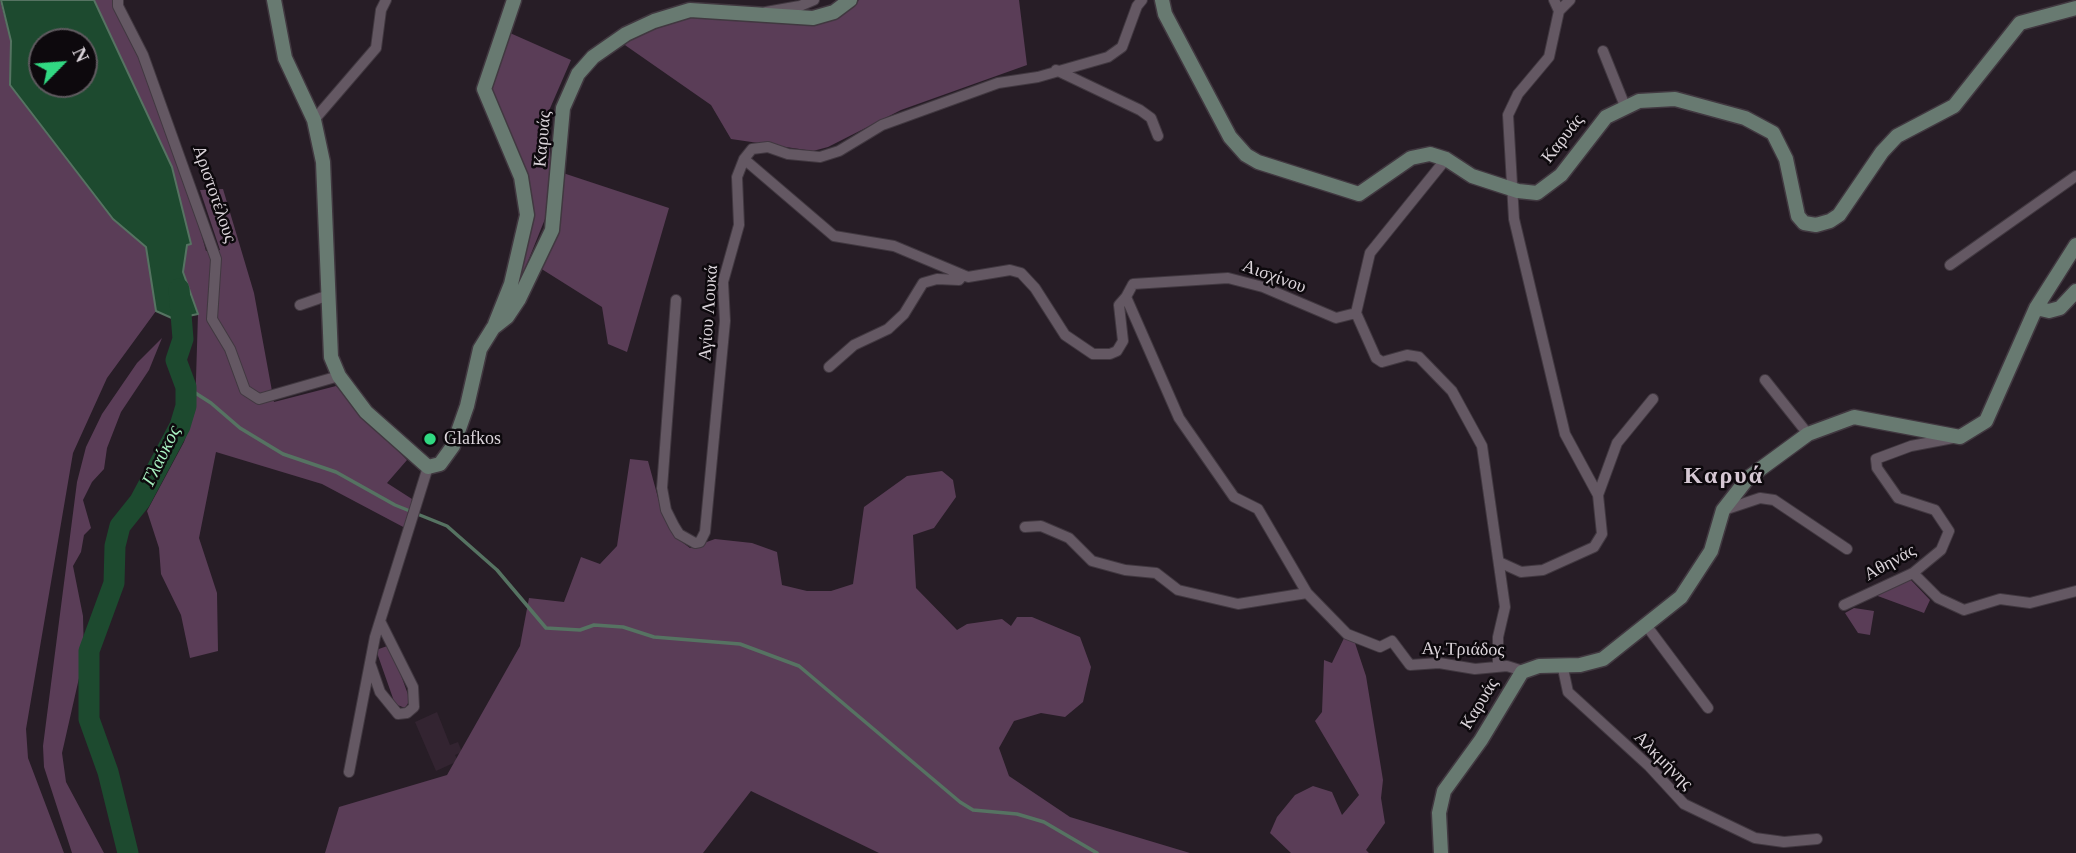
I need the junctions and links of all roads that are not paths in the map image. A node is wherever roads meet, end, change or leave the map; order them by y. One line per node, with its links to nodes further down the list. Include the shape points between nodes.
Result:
1 (118, 0): 35 (street, Αριστοτέλους, via 143,55 216,258 212,319 230,349 245,390 259,399)
2 (274, 0): 17 (main road, via 285,58)
3 (386, 0): 17 (street, via 376,48)
4 (514, 0): 33 (main road, via 484,89 521,177 527,215 511,284)
5 (814, 0): 13 (street)
6 (850, 0): 13 (main road, Καρυάς, via 824,16)
7 (1142, 0): 15 (street, via 1122,47 1099,61)
8 (1162, 0): 20 (main road, Καρυάς, via 1230,138 1258,162 1359,194 1419,154)
9 (1554, 0): 12 (street)
10 (1570, 0): 12 (street)
11 (2076, 8): 16 (main road, Καρυάς, via 2020,23 1954,106 1889,142 1844,209 1821,225 1808,225 1798,216 1786,159 1773,134 1745,118 1675,99)
12 (1559, 11): 22 (street, via 1549,57 1518,94 1508,115)
13 (763, 14): 33 (main road, Καρυάς, via 690,10 635,30 593,57 578,74 563,108 552,230 519,299)
14 (1602, 51): 16 (street)
15 (1056, 70): 18 (street, via 1140,110 1151,118); 19 (street, via 998,83 924,109 820,157 768,147 752,149)
16 (1625, 106): 22 (main road, Καρυάς, via 1597,126 1545,190)
17 (314, 120): 27 (main road, via 323,162)
18 (1158, 136)
19 (744, 159): 25 (street, via 834,236 894,246); 29 (street, Αγίου Λουκά, via 737,177 738,225 723,282 725,321 705,532 695,543 674,526 662,488)
20 (1446, 159): 22 (main road, Καρυάς, via 1472,176); 32 (street, via 1370,253)
21 (2076, 176): 24 (street)
22 (1512, 189): 41 (street, via 1514,219 1565,434)
23 (2076, 246): 31 (main road)
24 (1950, 265)
25 (963, 275): 28 (street, via 1021,273 1065,335 1093,354 1117,351 1123,341 1119,305); 34 (street, via 958,280 922,284 904,314 887,329 854,345)
26 (2076, 291): 31 (main road, via 2060,308)
27 (329, 295): 30 (street); 35 (main road, via 331,357)
28 (1126, 297): 32 (street, Αισχίνου, via 1133,284 1228,278 1263,286 1336,318); 48 (street, via 1179,418 1234,497 1258,509)
29 (676, 300)
30 (300, 305)
31 (2036, 308): 39 (main road, via 1986,421)
32 (1356, 313): 45 (street, via 1376,358 1382,362 1407,355 1419,357 1457,398 1482,446)
33 (493, 328): 40 (main road, Καρυάς, via 480,349 453,446 440,464)
34 (829, 367)
35 (339, 376): 40 (main road, via 366,412)
36 (1765, 380): 38 (street)
37 (1653, 399): 41 (street, via 1617,443)
38 (1808, 434): 39 (main road, Καρυάς, via 1854,418); 42 (main road, Καρυάς, via 1748,478)
39 (1960, 437): 46 (street, Αθηνάς, via 1911,446 1876,459 1877,468 1898,498 1935,510 1949,531 1941,550)
40 (428, 467): 50 (street)
41 (1598, 495): 45 (street, via 1602,528 1594,547 1538,572 1521,572)
42 (1723, 510): 44 (street, via 1760,499 1773,500); 51 (main road, Καρυάς, via 1710,551 1681,597)
43 (1025, 527): 48 (street, via 1041,526 1069,538 1092,561 1156,573 1178,590 1238,604)
44 (1847, 549)
45 (1499, 562): 54 (street, via 1505,607)
46 (1913, 573): 47 (street, via 1938,598 1964,610 2000,599 2031,603); 49 (street, Αθηνάς)
47 (2076, 591)
48 (1307, 593): 54 (street, Αγ.Τριάδος, via 1347,634 1380,647 1392,641 1410,665)
49 (1844, 605)
50 (380, 621): 52 (street); 52 (street, via 413,687 414,707 397,714 380,692)
51 (1646, 625): 53 (main road, Καρυάς, via 1603,659); 56 (street)
52 (370, 663): 57 (street)
53 (1562, 664): 55 (main road, Καρυάς); 58 (street, Αλκμήνης, via 1569,692 1684,804 1755,838 1784,842)
54 (1498, 667): 55 (street, Αγ.Τριάδος)
55 (1523, 671): 59 (main road, Καρυάς, via 1444,791 1438,821)
56 (1708, 708)
57 (349, 772)
58 (1817, 839)
59 (1441, 853)

